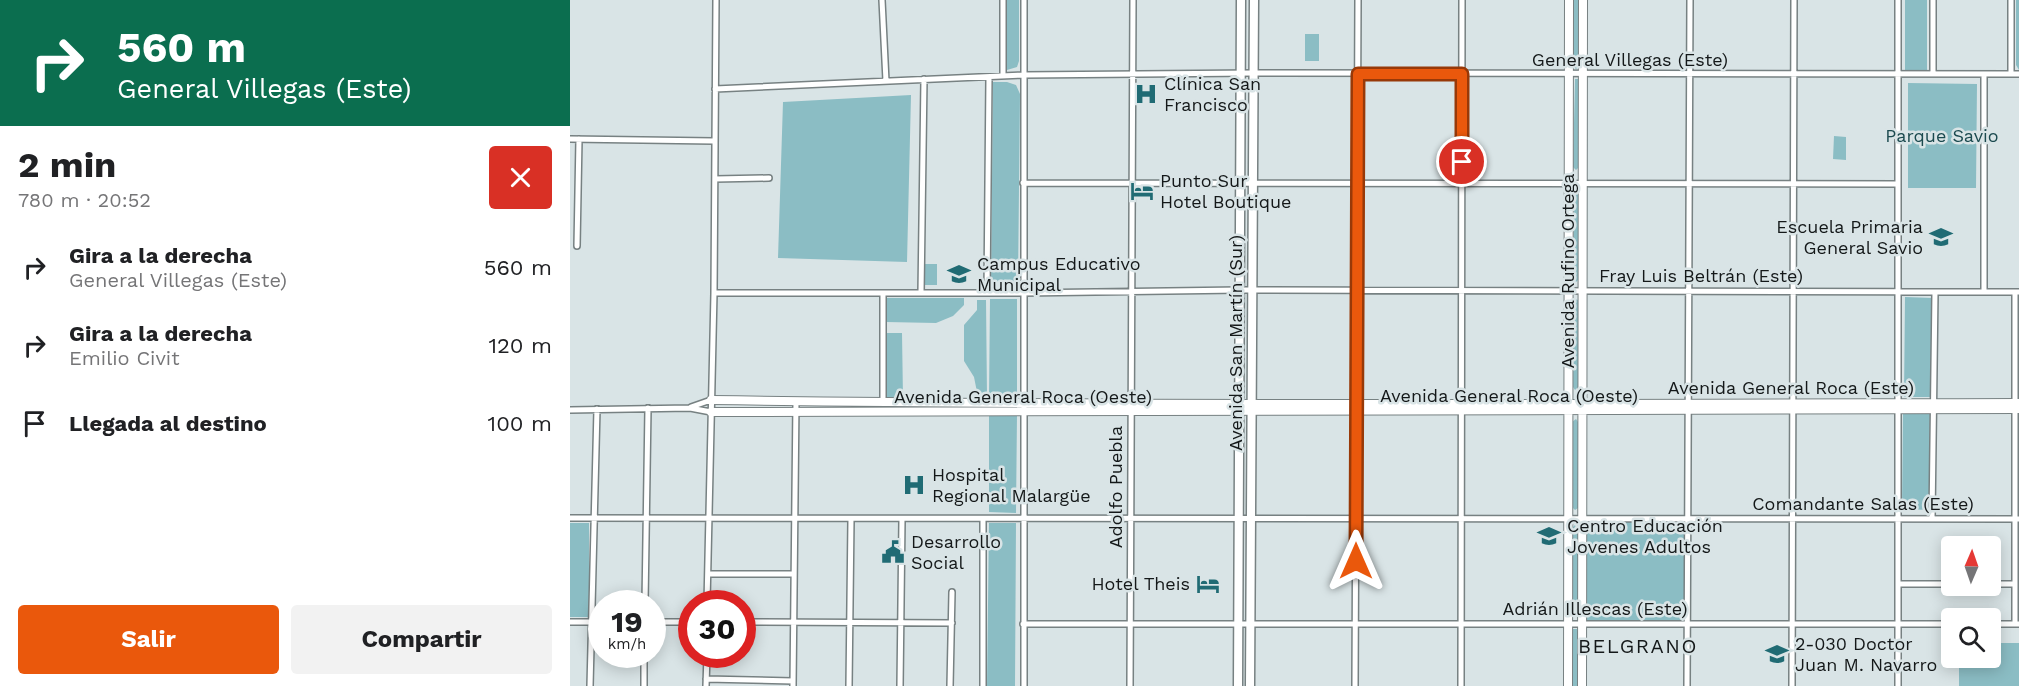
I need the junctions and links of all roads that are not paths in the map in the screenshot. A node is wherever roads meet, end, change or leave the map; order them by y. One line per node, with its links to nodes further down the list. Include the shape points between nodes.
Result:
1 (716, 0): 36 (street)
2 (882, 0): 35 (street)
3 (1003, 0): 32 (street)
4 (1024, 0): 28 (street)
5 (1133, 0): 19 (street, Adolfo Puebla)
6 (1241, 0): 17 (highway, Avenida San Martín (Sur))
7 (1254, 0): 18 (highway, Avenida San Martín (Sur))
8 (1358, 0): 20 (street)
9 (1462, 0): 21 (street)
10 (1569, 0): 29 (main road, Avenida Rufino Ortega)
11 (1583, 0): 30 (main road, Avenida Rufino Ortega)
12 (1690, 0): 31 (street)
13 (1794, 0): 22 (street)
14 (1898, 0): 23 (street)
15 (1933, 0): 24 (street)
16 (2011, 0): 26 (street)
17 (1241, 73): 18 (street, General Villegas (Este)); 19 (street, General Villegas (Este)); 44 (highway, Avenida San Martín (Sur))
18 (1254, 73): 20 (street, General Villegas (Este)); 45 (highway, Avenida San Martín (Sur))
19 (1133, 74): 28 (street, General Villegas (Este)); 43 (street, Adolfo Puebla)
20 (1358, 74): 21 (street, General Villegas (Este)); 46 (street)
21 (1462, 74): 29 (street, General Villegas (Este)); 47 (street)
22 (1794, 74): 23 (street, General Villegas (Este)); 31 (street, General Villegas (Este)); 51 (street)
23 (1898, 74): 24 (street, General Villegas (Este)); 52 (street)
24 (1933, 74): 25 (street, General Villegas (Este))
25 (1984, 74): 26 (street, General Villegas (Este)); 65 (street)
26 (2011, 74): 27 (street, General Villegas (Este))
27 (2019, 74)
28 (1024, 75): 32 (street, General Villegas (Este)); 42 (street)
29 (1569, 75): 30 (street, General Villegas (Este)); 48 (main road, Avenida Rufino Ortega)
30 (1583, 75): 31 (street, General Villegas (Este)); 49 (main road, Avenida Rufino Ortega)
31 (1689, 75): 50 (street)
32 (1003, 76): 33 (street, General Villegas (Este))
33 (989, 77): 34 (street, General Villegas (Este)); 70 (street)
34 (924, 80): 35 (street, General Villegas (Este)); 69 (street)
35 (886, 81): 36 (street, General Villegas (Este))
36 (715, 89): 39 (street)
37 (570, 139): 38 (street)
38 (579, 139): 39 (street); 53 (street)
39 (714, 141): 41 (street)
40 (770, 178): 41 (street)
41 (714, 179): 67 (street)
42 (1023, 183): 43 (street); 71 (street)
43 (1132, 184): 44 (street); 62 (street, Adolfo Puebla)
44 (1240, 184): 45 (street); 54 (highway, Avenida San Martín (Sur))
45 (1253, 184): 46 (street); 55 (highway, Avenida San Martín (Sur))
46 (1358, 184): 47 (street); 56 (street)
47 (1462, 184): 48 (street); 57 (street)
48 (1569, 184): 49 (street); 58 (main road, Avenida Rufino Ortega)
49 (1583, 184): 50 (street); 59 (main road, Avenida Rufino Ortega)
50 (1689, 184): 51 (street); 60 (street)
51 (1793, 184): 52 (street); 61 (street)
52 (1898, 184): 63 (street)
53 (577, 246)
54 (1240, 290): 55 (street, Fray Luis Beltrán (Este)); 62 (street, Fray Luis Beltrán (Este)); 87 (highway, Avenida San Martín (Sur))
55 (1253, 290): 56 (street, Fray Luis Beltrán (Este)); 88 (highway, Avenida San Martín (Sur))
56 (1357, 290): 57 (street, Fray Luis Beltrán (Este)); 89 (street)
57 (1462, 291): 58 (street, Fray Luis Beltrán (Este)); 78 (street)
58 (1569, 291): 59 (street, Fray Luis Beltrán (Este)); 79 (main road, Avenida Rufino Ortega)
59 (1582, 291): 60 (street, Fray Luis Beltrán (Este)); 80 (main road, Avenida Rufino Ortega)
60 (1688, 291): 61 (street, Fray Luis Beltrán (Este)); 81 (street)
61 (1793, 291): 63 (street, Fray Luis Beltrán (Este)); 82 (street)
62 (1132, 292): 71 (street, Fray Luis Beltrán (Este)); 77 (street, Adolfo Puebla)
63 (1898, 292): 64 (street, Fray Luis Beltrán (Este)); 83 (street)
64 (1935, 292): 65 (street, Fray Luis Beltrán (Este)); 84 (street)
65 (1984, 292): 66 (street, Fray Luis Beltrán (Este))
66 (2017, 292): 75 (street)
67 (714, 293): 68 (street, Fray Luis Beltrán (Este)); 72 (street)
68 (883, 293): 69 (street, Fray Luis Beltrán (Este)); 74 (street)
69 (921, 293): 70 (street, Fray Luis Beltrán (Este))
70 (987, 293): 71 (street, Fray Luis Beltrán (Este))
71 (1023, 293): 76 (street)
72 (711, 400): 73 (main road, Avenida General Roca (Oeste)); 86 (street); 92 (street)
73 (796, 401): 74 (main road, Avenida General Roca (Oeste)); 93 (street)
74 (883, 403): 76 (main road, Avenida General Roca (Oeste))
75 (2017, 406): 84 (main road, Avenida General Roca (Este)); 110 (street)
76 (1023, 407): 77 (main road, Avenida General Roca (Oeste)); 93 (main road, Avenida General Roca (Oeste)); 102 (street)
77 (1132, 407): 87 (main road, Avenida General Roca (Oeste)); 103 (street, Adolfo Puebla)
78 (1462, 407): 79 (main road, Avenida General Roca (Este)); 89 (main road, Avenida General Roca (Este)); 104 (street)
79 (1569, 407): 80 (main road, Avenida General Roca (Este)); 105 (main road, Avenida Rufino Ortega)
80 (1583, 407): 81 (main road, Avenida General Roca (Este)); 114 (main road, Avenida Rufino Ortega)
81 (1688, 407): 82 (main road, Avenida General Roca (Este)); 106 (street)
82 (1793, 407): 83 (main road, Avenida General Roca (Este)); 107 (street)
83 (1898, 407): 84 (main road, Avenida General Roca (Este)); 108 (street)
84 (1934, 407): 109 (street)
85 (648, 408): 86 (street); 90 (street); 96 (street)
86 (690, 408): 92 (street)
87 (1239, 408): 88 (main road, Avenida General Roca (Oeste)); 111 (highway, Avenida San Martín (Sur))
88 (1252, 408): 89 (main road, Avenida General Roca (Oeste)); 112 (highway, Avenida San Martín (Sur))
89 (1357, 408): 113 (street)
90 (597, 409): 91 (street); 95 (street)
91 (570, 410)
92 (711, 412): 93 (main road, Avenida General Roca (Oeste)); 97 (street)
93 (796, 413): 98 (street)
94 (570, 518): 95 (street, Comandante Salas (Este))
95 (594, 518): 96 (street, Comandante Salas (Este)); 121 (street)
96 (646, 518): 97 (street, Comandante Salas (Este)); 122 (street)
97 (709, 519): 98 (street, Comandante Salas (Este)); 115 (street)
98 (794, 519): 99 (street, Comandante Salas (Este)); 116 (street)
99 (851, 519): 100 (street, Comandante Salas (Este)); 129 (street)
100 (902, 519): 101 (street, Comandante Salas (Este)); 130 (street)
101 (983, 519): 102 (street, Comandante Salas (Este)); 157 (street)
102 (1023, 519): 103 (street, Comandante Salas (Este)); 134 (street)
103 (1131, 519): 111 (street, Comandante Salas (Este)); 135 (street, Adolfo Puebla)
104 (1461, 519): 105 (street, Comandante Salas (Este)); 113 (street, Comandante Salas (Este)); 137 (street)
105 (1568, 519): 114 (street, Comandante Salas (Este)); 138 (main road, Avenida Rufino Ortega)
106 (1688, 519): 107 (street, Comandante Salas (Este)); 114 (street, Comandante Salas (Este)); 140 (street)
107 (1792, 519): 108 (street, Comandante Salas (Este)); 141 (street)
108 (1898, 519): 109 (street, Comandante Salas (Este)); 117 (street)
109 (1932, 519): 110 (street, Comandante Salas (Este))
110 (2017, 519): 120 (street)
111 (1238, 520): 112 (street, Comandante Salas (Este)); 132 (highway, Avenida San Martín (Sur))
112 (1251, 520): 113 (street, Comandante Salas (Este)); 133 (highway, Avenida San Martín (Sur))
113 (1356, 520): 136 (street)
114 (1583, 520): 139 (main road, Avenida Rufino Ortega)
115 (708, 574): 116 (street); 123 (street)
116 (794, 574): 128 (street)
117 (1898, 584): 118 (street); 142 (street)
118 (1941, 584)
119 (2001, 584): 120 (street)
120 (2015, 584): 145 (street)
121 (593, 590)
122 (645, 590)
123 (707, 590)
124 (952, 592): 131 (street)
125 (570, 622): 126 (street)
126 (588, 622)
127 (756, 622): 128 (street)
128 (794, 623): 129 (street); 150 (street)
129 (850, 623): 130 (street); 154 (street)
130 (901, 623): 131 (street); 155 (street)
131 (952, 623): 156 (street)
132 (1238, 623): 133 (street, Adrián Illescas (Este)); 135 (street, Adrián Illescas (Este)); 160 (highway, Avenida San Martín (Sur))
133 (1251, 623): 136 (street, Adrián Illescas (Este)); 161 (highway, Avenida San Martín (Sur))
134 (1023, 624): 135 (street, Adrián Illescas (Este)); 158 (street)
135 (1131, 624): 159 (street, Adolfo Puebla)
136 (1356, 624): 137 (street, Adrián Illescas (Este)); 162 (street)
137 (1461, 624): 138 (street, Adrián Illescas (Este)); 163 (street)
138 (1568, 624): 139 (street, Adrián Illescas (Este)); 164 (main road, Avenida Rufino Ortega)
139 (1583, 624): 140 (street, Adrián Illescas (Este)); 165 (main road, Avenida Rufino Ortega)
140 (1687, 624): 141 (street, Adrián Illescas (Este)); 166 (street)
141 (1792, 624): 142 (street, Adrián Illescas (Este)); 167 (street)
142 (1898, 624): 143 (street, Adrián Illescas (Este)); 168 (street)
143 (1941, 624)
144 (2001, 624): 145 (street)
145 (2017, 624)
146 (591, 668): 151 (street)
147 (644, 668): 152 (street)
148 (706, 668): 149 (street)
149 (706, 679): 150 (street); 153 (street)
150 (793, 684)
151 (590, 686)
152 (644, 686)
153 (706, 686)
154 (849, 686)
155 (900, 686)
156 (951, 686)
157 (983, 686)
158 (1024, 686)
159 (1130, 686)
160 (1238, 686)
161 (1250, 686)
162 (1355, 686)
163 (1461, 686)
164 (1568, 686)
165 (1582, 686)
166 (1687, 686)
167 (1792, 686)
168 (1898, 686)

